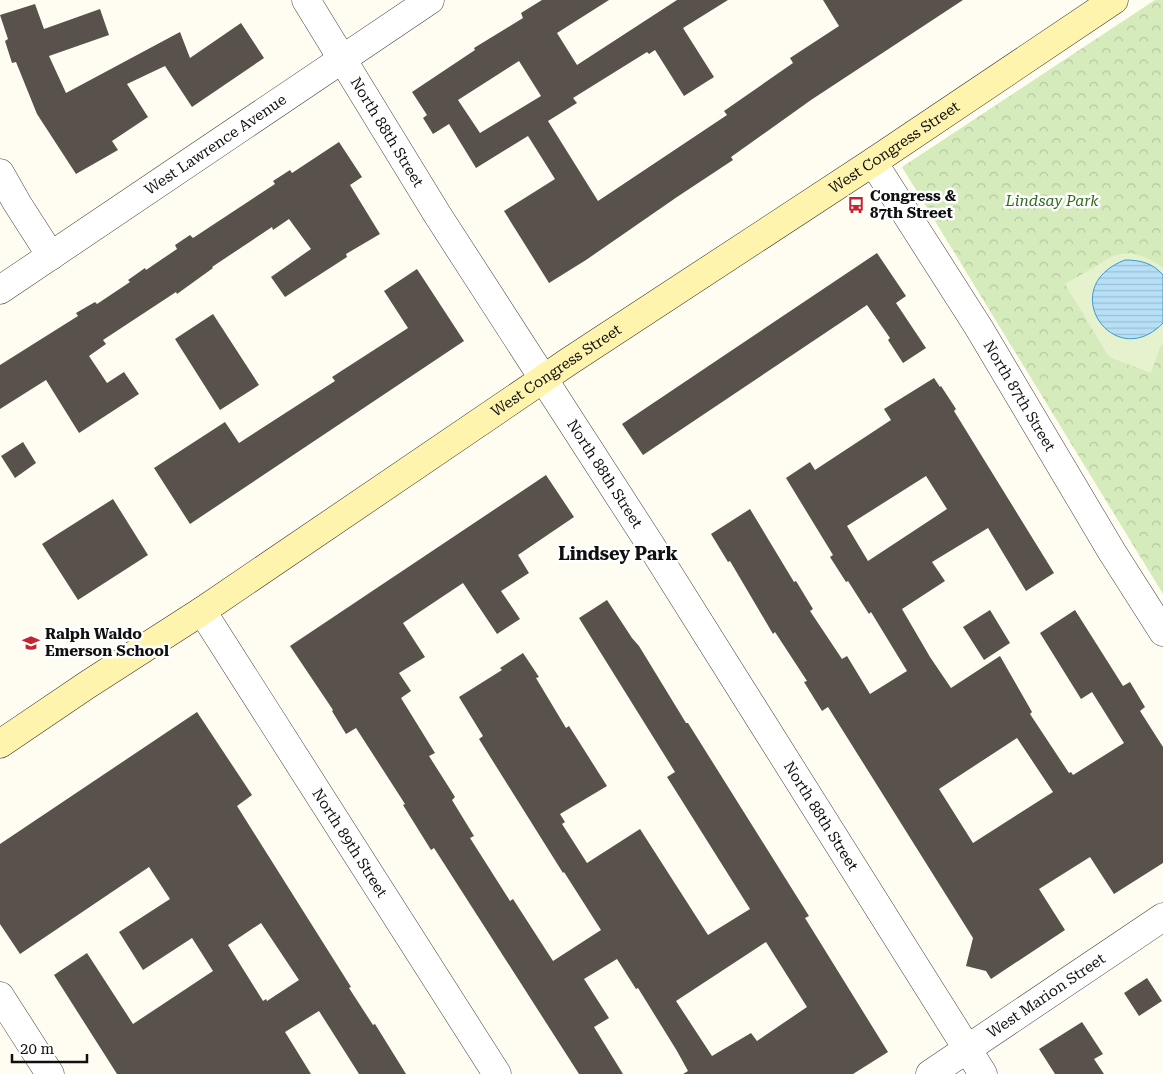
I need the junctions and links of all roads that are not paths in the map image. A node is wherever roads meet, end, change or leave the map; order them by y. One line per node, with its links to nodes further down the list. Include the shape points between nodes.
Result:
1 (306, 0): 4 (street, North 88th Street)
2 (430, 0): 4 (street, West Lawrence Avenue)
3 (1114, 0): 5 (street, West Congress Street)
4 (342, 59): 7 (street, West Lawrence Avenue); 9 (street, North 88th Street, via 437,214)
5 (873, 162): 9 (street, West Congress Street); 11 (street, North 87th Street, via 979,328)
6 (0, 173): 7 (street)
7 (51, 256): 8 (street, West Lawrence Avenue)
8 (0, 290)
9 (544, 378): 10 (street, West Congress Street); 15 (street, North 88th Street)
10 (202, 611): 12 (street, West Congress Street); 17 (street, North 89th Street)
11 (1163, 632)
12 (0, 744)
13 (1163, 916): 15 (street, West Marion Street)
14 (0, 996): 16 (street)
15 (967, 1049): 18 (street, West Marion Street); 19 (street, North 88th Street)
16 (50, 1074)
17 (497, 1074)
18 (930, 1074)
19 (983, 1074)

